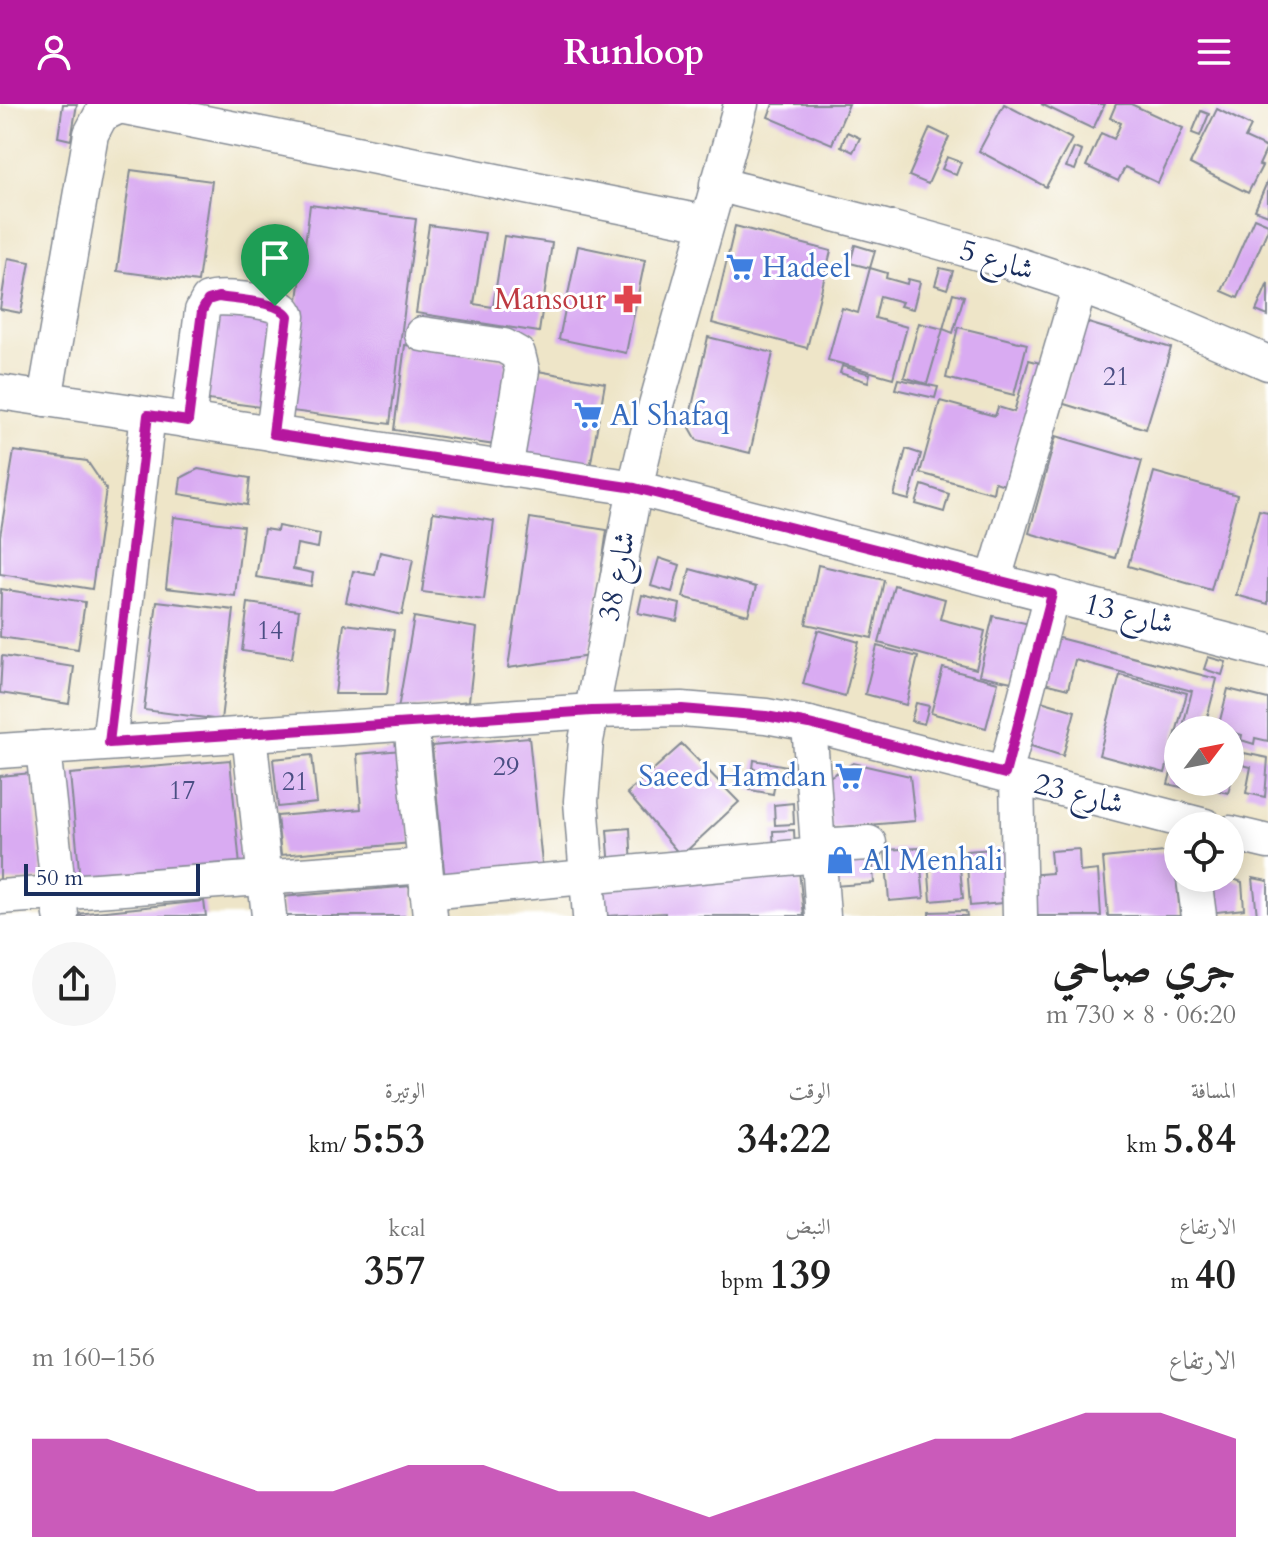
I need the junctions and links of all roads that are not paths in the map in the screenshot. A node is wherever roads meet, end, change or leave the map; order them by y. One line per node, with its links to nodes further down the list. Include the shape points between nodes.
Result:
1 (736, 105): 3 (street, شارع 38)
2 (224, 114): 4 (street); 9 (street, via 120,106 94,124)
3 (717, 184): 4 (street, شارع 38); 5 (street, شارع 5, via 928,239)
4 (706, 223): 14 (street, شارع 38)
5 (1080, 286): 7 (street, شارع 5); 15 (street)
6 (422, 334): 13 (street, via 504,346 518,354 522,370)
7 (1268, 363)
8 (0, 392): 9 (street, شارع 13)
9 (45, 399): 10 (street, شارع 13)
10 (148, 415): 11 (street, شارع 13); 22 (street)
11 (188, 421): 12 (street, شارع 13); 12 (street, via 202,311 208,300 218,297 286,311)
12 (273, 434): 13 (street, شارع 13)
13 (505, 469): 14 (street, شارع 13)
14 (635, 488): 15 (street, شارع 13); 18 (street, شارع 38)
15 (994, 579): 16 (street, شارع 13)
16 (1052, 594): 17 (street, شارع 13); 25 (street)
17 (1268, 651)
18 (592, 711): 19 (street, شارع 23); 20 (street, شارع 23, via 696,710); 32 (street, شارع 38, via 581,801)
19 (411, 723): 21 (street, شارع 23); 33 (street)
20 (809, 724): 25 (street, شارع 23); 30 (street)
21 (249, 734): 22 (street, شارع 23); 31 (street)
22 (109, 743): 23 (street, شارع 23)
23 (43, 748): 24 (street, شارع 23); 36 (street)
24 (0, 751)
25 (1011, 776): 26 (street, شارع 23); 40 (street)
26 (1164, 817)
27 (1244, 836): 28 (street)
28 (1268, 842)
29 (869, 843): 30 (street)
30 (818, 850): 32 (street); 39 (street)
31 (265, 877): 33 (street); 36 (street); 37 (street)
32 (587, 877): 33 (street); 38 (street, شارع 38)
33 (427, 891)
34 (1196, 892): 41 (street)
35 (0, 897): 36 (street)
36 (60, 904)
37 (269, 916)
38 (590, 916)
39 (823, 916)
40 (1020, 916)
41 (1199, 916)

